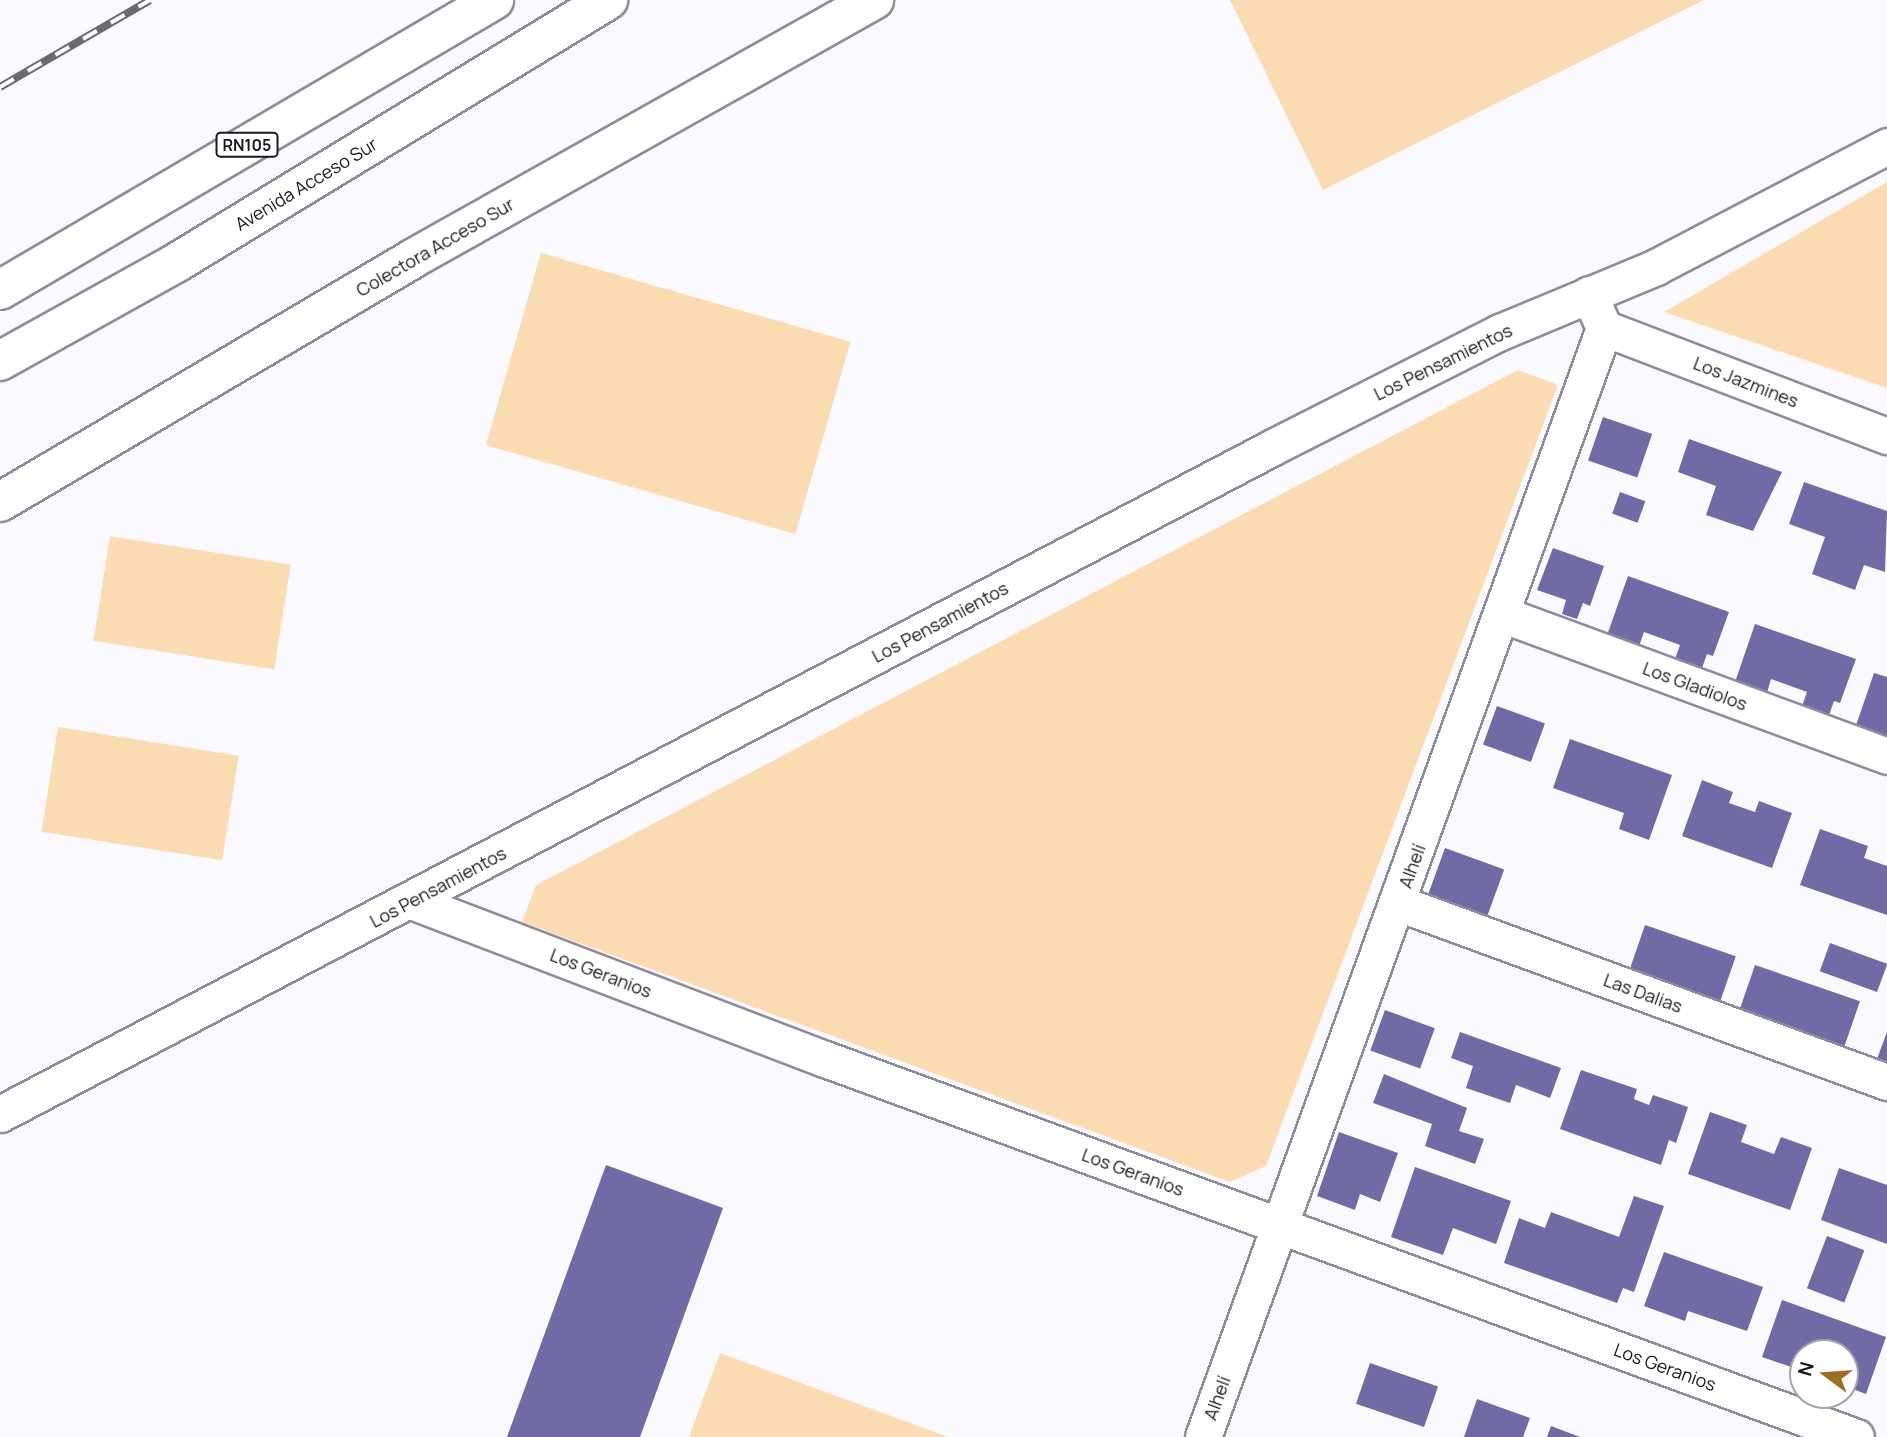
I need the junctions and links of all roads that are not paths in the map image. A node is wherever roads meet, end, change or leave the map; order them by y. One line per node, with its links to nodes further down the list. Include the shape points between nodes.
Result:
1 (494, 0): 5 (main road, RN105)
2 (608, 0): 8 (main road, Avenida Acceso Sur, via 176,264)
3 (874, 0): 10 (main road, Colectora Acceso Sur, via 412,259)
4 (1887, 146): 6 (street, Los Pensamientos, via 1656,267)
5 (0, 290)
6 (1589, 294): 7 (street); 13 (street, Los Pensamientos, via 1271,448)
7 (1604, 328): 9 (street, Los Jazmines); 11 (street, Alhelí)
8 (0, 361)
9 (1887, 436)
10 (0, 502)
11 (1504, 615): 12 (street, Los Gladiolos); 14 (street, Alhelí)
12 (1887, 756)
13 (411, 901): 16 (street, Los Pensamientos); 17 (street, Los Geranios)
14 (1398, 903): 15 (street, Las Dalias); 17 (street, Alhelí)
15 (1887, 1082)
16 (0, 1114)
17 (1280, 1226): 18 (street, Alhelí); 19 (street, Los Geranios)
18 (1203, 1437)
19 (1856, 1437)

